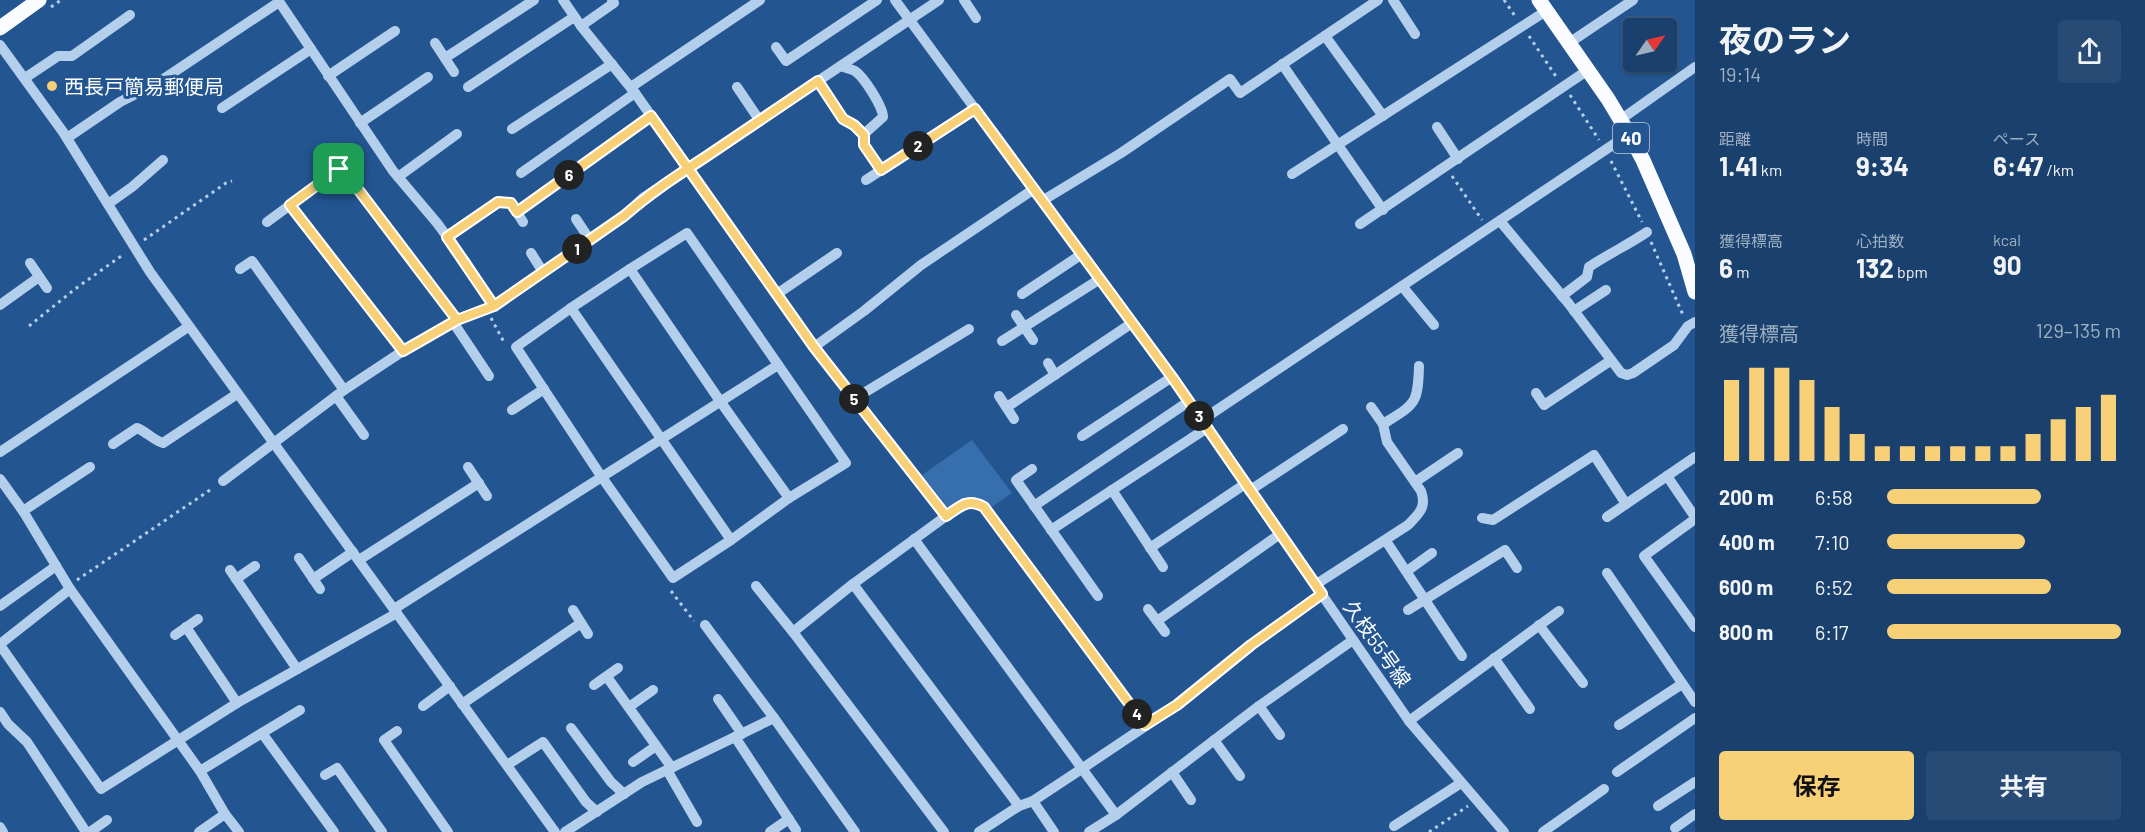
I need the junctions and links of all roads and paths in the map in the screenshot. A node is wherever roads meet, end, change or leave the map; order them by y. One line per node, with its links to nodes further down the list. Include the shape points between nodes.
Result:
1 (39, 0): 20 (main road)
2 (534, 0): 29 (street)
3 (563, 0): 16 (street)
4 (612, 0): 19 (street, via 614,3)
5 (760, 0): 42 (street)
6 (876, 0): 27 (street, via 786,61)
7 (895, 0): 18 (street, 久枝55号線)
8 (939, 0): 18 (street)
9 (964, 0): 17 (street)
10 (1378, 0): 23 (street)
11 (1393, 0): 22 (street)
12 (1633, 0): 24 (street)
13 (278, 1): 28 (street); 55 (street, via 159,82 120,102)
14 (1542, 5): 24 (main road, 40); 46 (street)
15 (130, 15): 38 (street, via 121,28 72,56 58,56)
16 (574, 16): 19 (street); 40 (street)
17 (976, 18)
18 (910, 20): 32 (street); 44 (street, 久枝55号線)
19 (581, 26): 30 (street)
20 (0, 28)
21 (395, 31): 36 (street)
22 (1415, 34)
23 (1325, 36): 31 (street); 46 (street)
24 (1569, 43): 34 (main road, 40)
25 (435, 44): 29 (street)
26 (0, 45): 38 (street)
27 (776, 47)
28 (311, 50): 36 (street); 43 (street)
29 (445, 58): 35 (street)
30 (612, 64): 42 (street); 51 (street)
31 (1282, 64): 56 (street); 67 (street, via 1240,93 1230,80)
32 (841, 66): 39 (street); 54 (street, via 860,77 883,110 883,117)
33 (1695, 67): 47 (street)
34 (1588, 70): 47 (main road, 40); 57 (street)
35 (454, 72)
36 (328, 76): 49 (street)
37 (428, 77): 49 (street)
38 (25, 78): 55 (street)
39 (818, 81): 48 (street); 54 (street, via 843,119)
40 (468, 87)
41 (737, 87): 48 (street)
42 (633, 90): 45 (street); 62 (street)
43 (222, 108)
44 (975, 109): 61 (street); 66 (street, 久枝55号線)
45 (651, 116): 60 (street); 77 (street, via 520,217 511,203 498,202)
46 (1383, 116): 56 (street)
47 (1620, 120): 53 (main road, 40)
48 (760, 121): 60 (street)
49 (360, 123): 64 (street)
50 (1437, 127): 57 (street)
51 (512, 129)
52 (457, 134): 64 (street)
53 (1629, 134): 72 (street); 91 (main road, 40, via 1684,254)
54 (864, 135): 61 (street, via 864,145)
55 (67, 138): 68 (street)
56 (1338, 144): 63 (street); 70 (street)
57 (1458, 159): 59 (street)
58 (163, 160): 68 (street)
59 (1446, 167): 70 (street); 75 (path)
60 (689, 168): 78 (street); 92 (street)
61 (881, 170): 65 (street)
62 (521, 173)
63 (1292, 174)
64 (398, 177): 77 (street)
65 (866, 180)
66 (1034, 189): 67 (street, 久枝55号線); 109 (street, via 921,265)
67 (1042, 201): 81 (street, 久枝55号線)
68 (108, 204): 104 (street)
69 (290, 205): 73 (street); 100 (street, via 339,169); 110 (street)
70 (1383, 210): 74 (street)
71 (576, 219): 78 (street)
72 (1500, 220): 75 (street); 94 (street)
73 (267, 222)
74 (1360, 224)
75 (1488, 229): 88 (street)
76 (1647, 232): 94 (street, via 1588,267 1587,277)
77 (447, 237): 96 (street)
78 (590, 240): 85 (street)
79 (837, 253): 92 (street)
80 (531, 254): 85 (street)
81 (1082, 254): 87 (street, 久枝55号線); 93 (street)
82 (30, 263): 86 (street)
83 (240, 269): 119 (street, via 252,261)
84 (630, 269): 97 (street); 113 (street, via 687,233); 124 (street)
85 (543, 272): 96 (street)
86 (39, 277): 89 (street); 95 (street)
87 (1100, 279): 102 (street, 久枝55号線); 105 (street)
88 (1402, 286): 103 (street); 130 (street)
89 (47, 288)
90 (1606, 290): 98 (street)
91 (1695, 292)
92 (777, 294): 109 (street)
93 (1022, 294)
94 (1562, 296): 98 (street)
95 (0, 305)
96 (494, 306): 100 (street)
97 (571, 308): 118 (street, via 516,347); 135 (street)
98 (1574, 311): 111 (street)
99 (1016, 315): 105 (street)
100 (455, 321): 110 (street); 116 (street)
101 (1695, 322): 111 (street, via 1674,345 1633,373 1621,373)
102 (1132, 323): 115 (street); 117 (street, 久枝55号線)
103 (1434, 325)
104 (188, 327): 121 (street); 138 (street)
105 (1024, 327): 107 (street); 108 (street)
106 (969, 329): 123 (street)
107 (1033, 340)
108 (1002, 341)
109 (814, 347): 123 (street)
110 (403, 351): 119 (street)
111 (1610, 361): 120 (street, via 1544,405)
112 (1048, 363): 115 (street)
113 (778, 365): 124 (street); 153 (street, via 846,463)
114 (1419, 366): 131 (street, via 1419,393 1414,402)
115 (1055, 375): 126 (street)
116 (489, 376)
117 (1172, 377): 125 (street, 久枝55号線); 134 (street)
118 (544, 389): 128 (street); 144 (street)
119 (340, 393): 133 (street); 136 (street)
120 (1536, 393)
121 (237, 394): 136 (street); 137 (street, via 163,443 137,428)
122 (999, 396): 126 (street)
123 (854, 399): 157 (street)
124 (720, 401): 135 (street); 153 (street)
125 (1188, 402): 130 (street, 久枝55号線); 155 (street)
126 (1007, 407): 129 (street)
127 (1371, 407): 131 (street)
128 (512, 410)
129 (1014, 419)
130 (1204, 424): 150 (street, 久枝55号線); 151 (street)
131 (1383, 424): 148 (street, via 1387,442)
132 (1343, 429): 150 (street)
133 (364, 435)
134 (1082, 435)
135 (662, 438): 144 (street); 164 (street)
136 (272, 443): 147 (street); 168 (street)
137 (113, 444)
138 (0, 452)
139 (1458, 453): 148 (street)
140 (1695, 457): 145 (street)
141 (90, 467): 156 (street)
142 (468, 467): 149 (street)
143 (1032, 469): 155 (street, via 1016,480)
144 (601, 476): 176 (street); 189 (street)
145 (1667, 476): 154 (street); 160 (street)
146 (0, 479): 156 (street)
147 (223, 481): 180 (path)
148 (1415, 482): 165 (street, via 1425,501 1421,512)
149 (479, 483): 152 (street); 168 (street)
150 (1247, 488): 162 (street, 久枝55号線); 166 (street)
151 (1112, 490): 161 (street); 166 (street)
152 (487, 496)
153 (789, 498): 164 (street)
154 (1626, 504): 158 (street); 159 (street, via 1594,455 1493,520)
155 (1034, 506): 161 (street)
156 (23, 511): 170 (street)
157 (946, 516): 163 (street); 228 (street, via 964,503 975,502 984,507)
158 (1607, 517)
159 (1482, 518)
160 (1695, 518): 197 (street, via 1644,556)
161 (1051, 530): 183 (street)
162 (1280, 534): 182 (street, 久枝55号線); 192 (street)
163 (914, 539): 178 (street); 241 (street)
164 (731, 540): 176 (street)
165 (1386, 541): 174 (street); 182 (street)
166 (1150, 548): 172 (street)
167 (1432, 554): 174 (street)
168 (356, 556): 177 (street); 189 (street)
169 (299, 558): 177 (street)
170 (56, 566): 180 (street); 185 (street)
171 (255, 566): 207 (street, via 233,574)
172 (1163, 567)
173 (1517, 568): 184 (street, via 1505,550)
174 (1407, 571): 184 (street)
175 (1607, 573): 211 (street)
176 (673, 578): 194 (path, via 669,589 689,616)
177 (313, 579): 181 (street)
178 (853, 585): 198 (street); 255 (street)
179 (756, 586): 198 (street)
180 (69, 587): 203 (street); 236 (street)
181 (320, 589)
182 (1318, 589): 202 (street, 久枝55号線); 208 (path)
183 (1098, 596)
184 (1425, 599): 188 (street); 204 (street)
185 (0, 606)
186 (1148, 609): 192 (street)
187 (573, 610): 193 (street)
188 (1408, 610)
189 (396, 611): 207 (street); 213 (street)
190 (1559, 611): 195 (street)
191 (198, 619): 196 (street)
192 (1157, 621): 199 (street)
193 (581, 623): 200 (street); 218 (street)
194 (705, 625): 225 (street)
195 (1539, 625): 205 (street); 210 (street)
196 (186, 627): 201 (street); 217 (street)
197 (1695, 627)
198 (793, 632): 279 (street)
199 (1165, 632)
200 (588, 634)
201 (175, 635)
202 (1353, 640): 220 (street); 227 (street, 久枝55号線)
203 (0, 644): 236 (street, via 101,789)
204 (1462, 656)
205 (1494, 658): 222 (street); 227 (street)
206 (618, 668): 209 (street)
207 (297, 669): 217 (street)
208 (1214, 676): 228 (street)
209 (607, 677): 212 (street); 221 (street)
210 (1583, 683)
211 (1682, 684): 216 (street); 229 (street)
212 (594, 685)
213 (450, 686): 218 (street); 219 (street)
214 (653, 690): 221 (street)
215 (718, 699): 235 (street)
216 (1695, 702)
217 (237, 703): 236 (street)
218 (462, 704): 240 (street)
219 (423, 706)
220 (1259, 706): 234 (street); 237 (street)
221 (629, 708): 238 (street)
222 (1530, 709)
223 (300, 710): 233 (street)
224 (0, 712): 230 (street)
225 (774, 718): 235 (street); 278 (street)
226 (1695, 718): 245 (street)
227 (1408, 721): 249 (street, 久枝55号線)
228 (1145, 725): 241 (street)
229 (1619, 725)
230 (4, 726): 269 (street, via 27,742)
231 (571, 728): 251 (street)
232 (397, 731): 274 (street, via 384,740)
233 (262, 733): 243 (street); 272 (street)
234 (1280, 735)
235 (739, 736): 242 (street); 261 (street)
236 (178, 740): 243 (street)
237 (1214, 740): 244 (street); 247 (street)
238 (656, 746): 239 (street); 242 (street)
239 (633, 762)
240 (507, 765): 257 (street, via 543,742); 275 (street)
241 (1083, 768): 254 (street); 260 (street)
242 (670, 769): 251 (street); 263 (street)
243 (200, 771): 258 (street)
244 (1172, 772): 252 (street); 260 (street)
245 (1617, 772)
246 (325, 775): 273 (street, via 337,768)
247 (1240, 776)
248 (1695, 782): 256 (street)
249 (1461, 783): 253 (street, 久枝55号線); 264 (street)
250 (1604, 789): 285 (street)
251 (624, 794): 257 (street)
252 (1191, 800)
253 (1477, 800): 283 (path); 284 (street, 久枝55号線)
254 (1033, 801): 255 (street); 281 (street)
255 (1018, 806): 280 (street)
256 (1658, 806)
257 (597, 812): 276 (street)
258 (225, 814): 270 (street); 271 (street)
259 (1695, 814): 266 (street)
260 (1116, 815): 282 (street)
261 (789, 819): 267 (street); 277 (street)
262 (107, 820): 269 (street)
263 (697, 822)
264 (1394, 826)
265 (0, 827): 268 (street)
266 (1675, 828)
267 (796, 830)
268 (3, 832)
269 (88, 832)
270 (199, 832)
271 (239, 832)
272 (334, 832)
273 (382, 832)
274 (448, 832)
275 (555, 832)
276 (565, 832)
277 (770, 832)
278 (855, 832)
279 (944, 832)
280 (979, 832)
281 (1054, 832)
282 (1089, 832)
283 (1430, 832)
284 (1504, 832)
285 (1543, 832)

